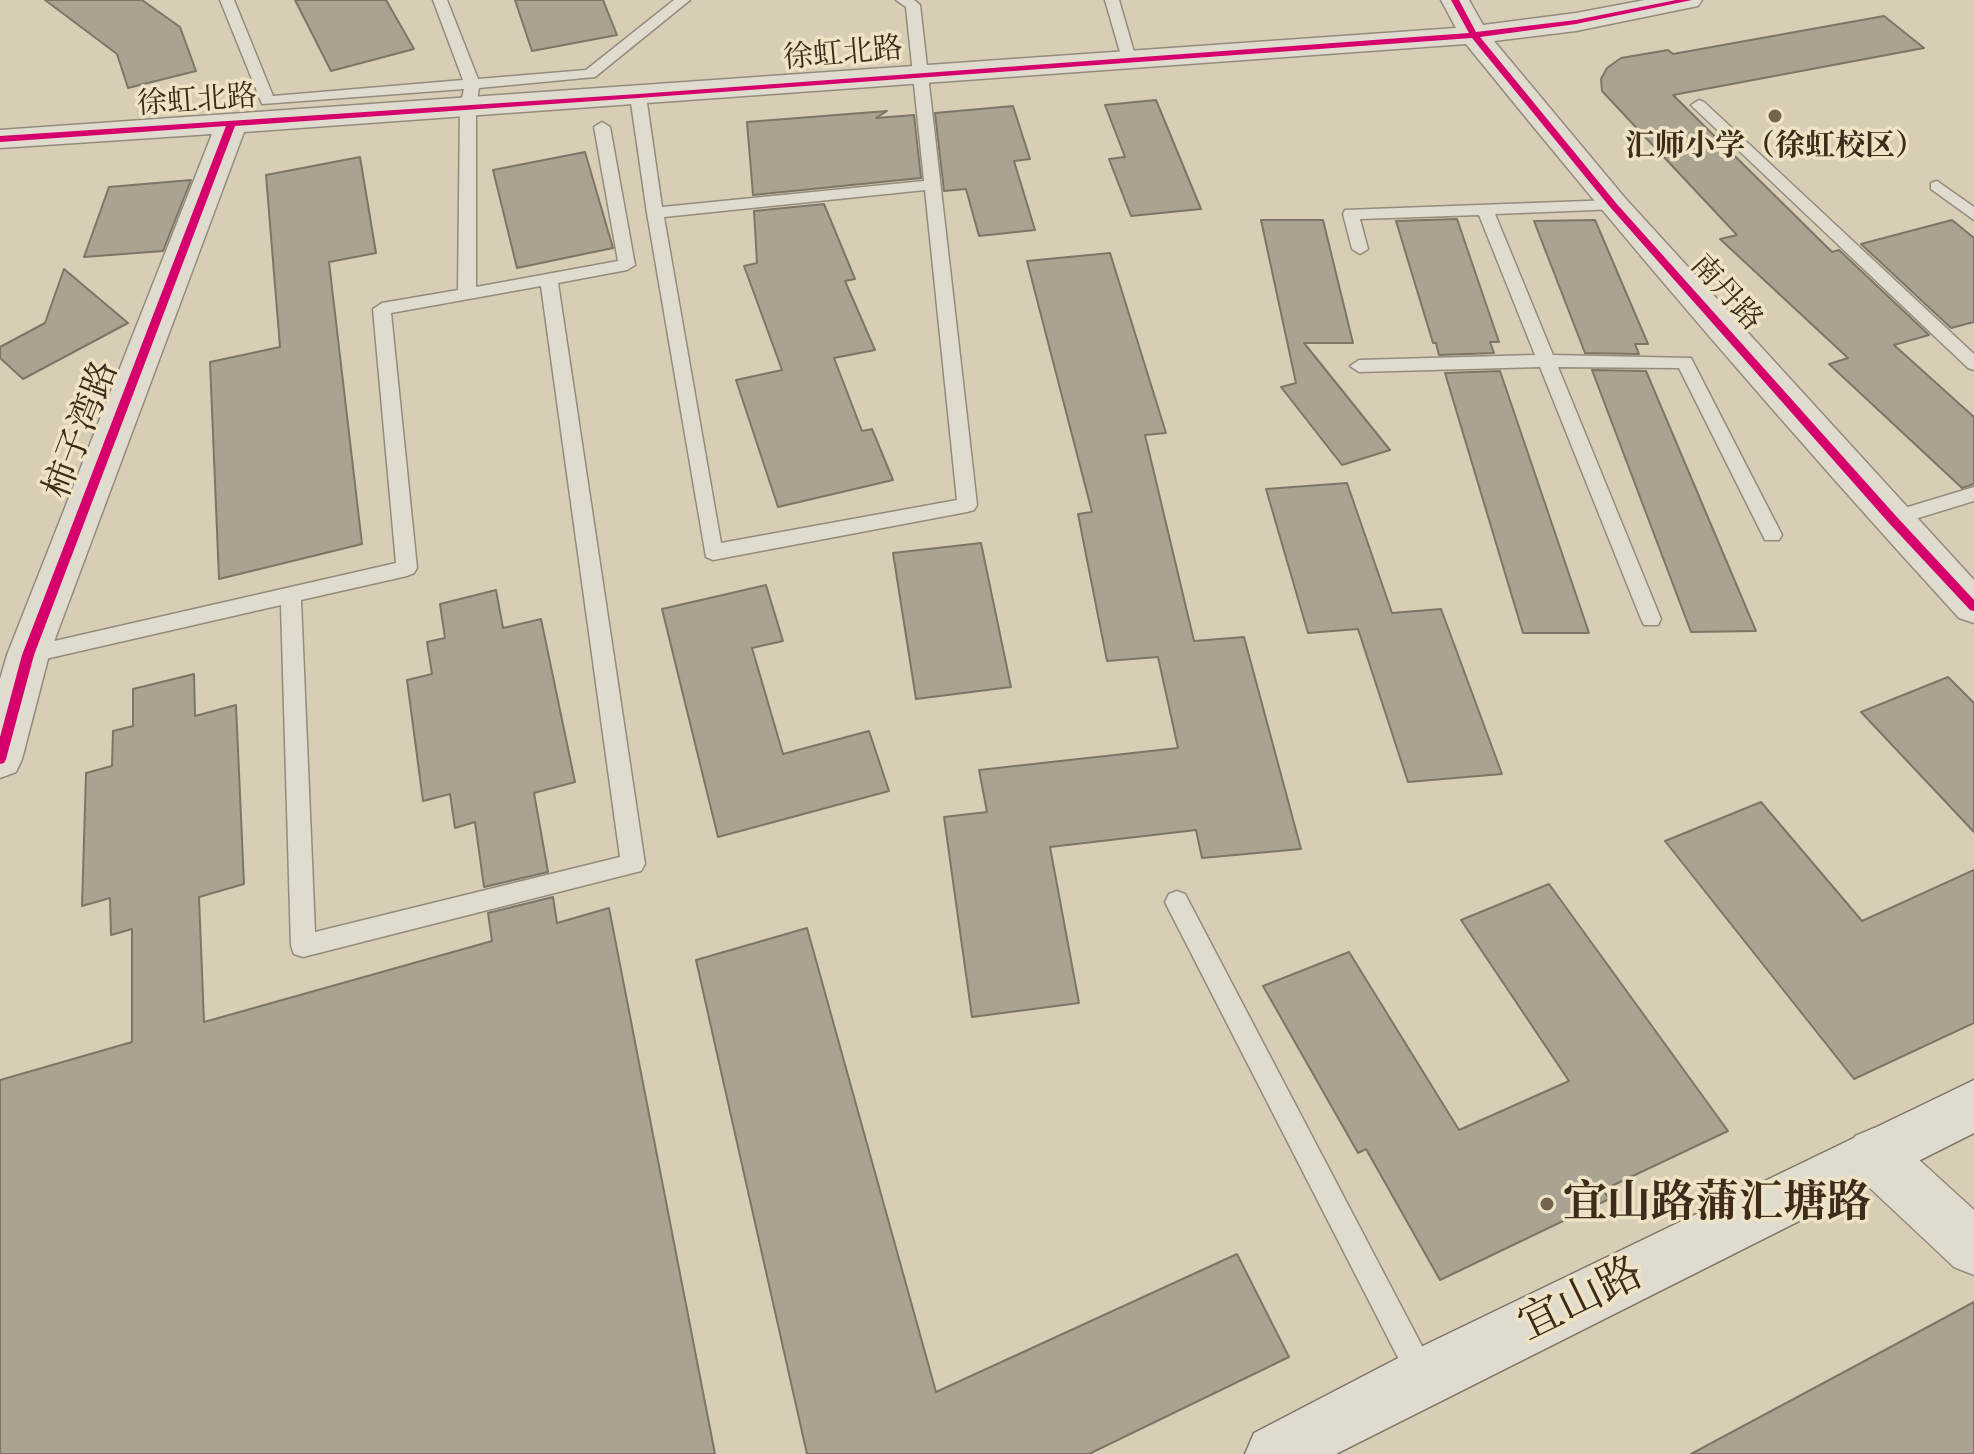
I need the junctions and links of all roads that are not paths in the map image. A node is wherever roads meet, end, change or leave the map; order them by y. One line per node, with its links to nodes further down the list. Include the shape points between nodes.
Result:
1 (227, 0): 11 (lane, via 267,101)
2 (440, 0): 11 (lane)
3 (683, 0): 11 (lane, via 590,74)
4 (903, 0): 10 (lane, via 913,5)
5 (1112, 0): 9 (lane)
6 (1455, 0): 8 (street, 南丹路)
7 (1688, 0): 8 (street, 徐虹北路)
8 (1474, 35): 9 (street, 徐虹北路); 19 (street, 南丹路)
9 (1129, 59): 10 (street, 徐虹北路)
10 (919, 74): 12 (street, 徐虹北路); 17 (lane)
11 (470, 95): 12 (street, 徐虹北路); 14 (street, 徐虹北路); 25 (lane)
12 (638, 96): 21 (lane)
13 (1699, 105): 27 (lane)
14 (231, 125): 16 (street, 徐虹北路); 35 (street, 柿子湾路)
15 (602, 127): 24 (lane, via 627,265)
16 (0, 139)
17 (931, 185): 21 (lane); 21 (lane, via 967,505 713,552)
18 (1937, 186): 22 (lane)
19 (1613, 205): 20 (lane); 30 (street, 南丹路)
20 (1486, 211): 23 (lane, via 1351,214); 26 (lane)
21 (655, 213)
22 (1974, 215)
23 (1360, 249)
24 (549, 280): 25 (lane); 32 (lane, via 633,864 303,946)
25 (467, 294): 32 (lane, via 382,309 407,568)
26 (1546, 361): 28 (lane); 31 (lane, via 1685,362); 34 (lane)
27 (1974, 364)
28 (1359, 366)
29 (1974, 494): 30 (lane)
30 (1892, 519): 33 (street, 南丹路)
31 (1772, 535)
32 (291, 595): 35 (lane)
33 (1974, 607)
34 (1651, 619)
35 (28, 655): 36 (street, 柿子湾路)
36 (0, 759)
37 (1177, 902): 41 (lane)
38 (1974, 1106): 39 (street, 宜山路)
39 (1874, 1155): 40 (street); 41 (street, 宜山路)
40 (1974, 1247)
41 (1423, 1377): 42 (street, 宜山路)
42 (1275, 1454)

